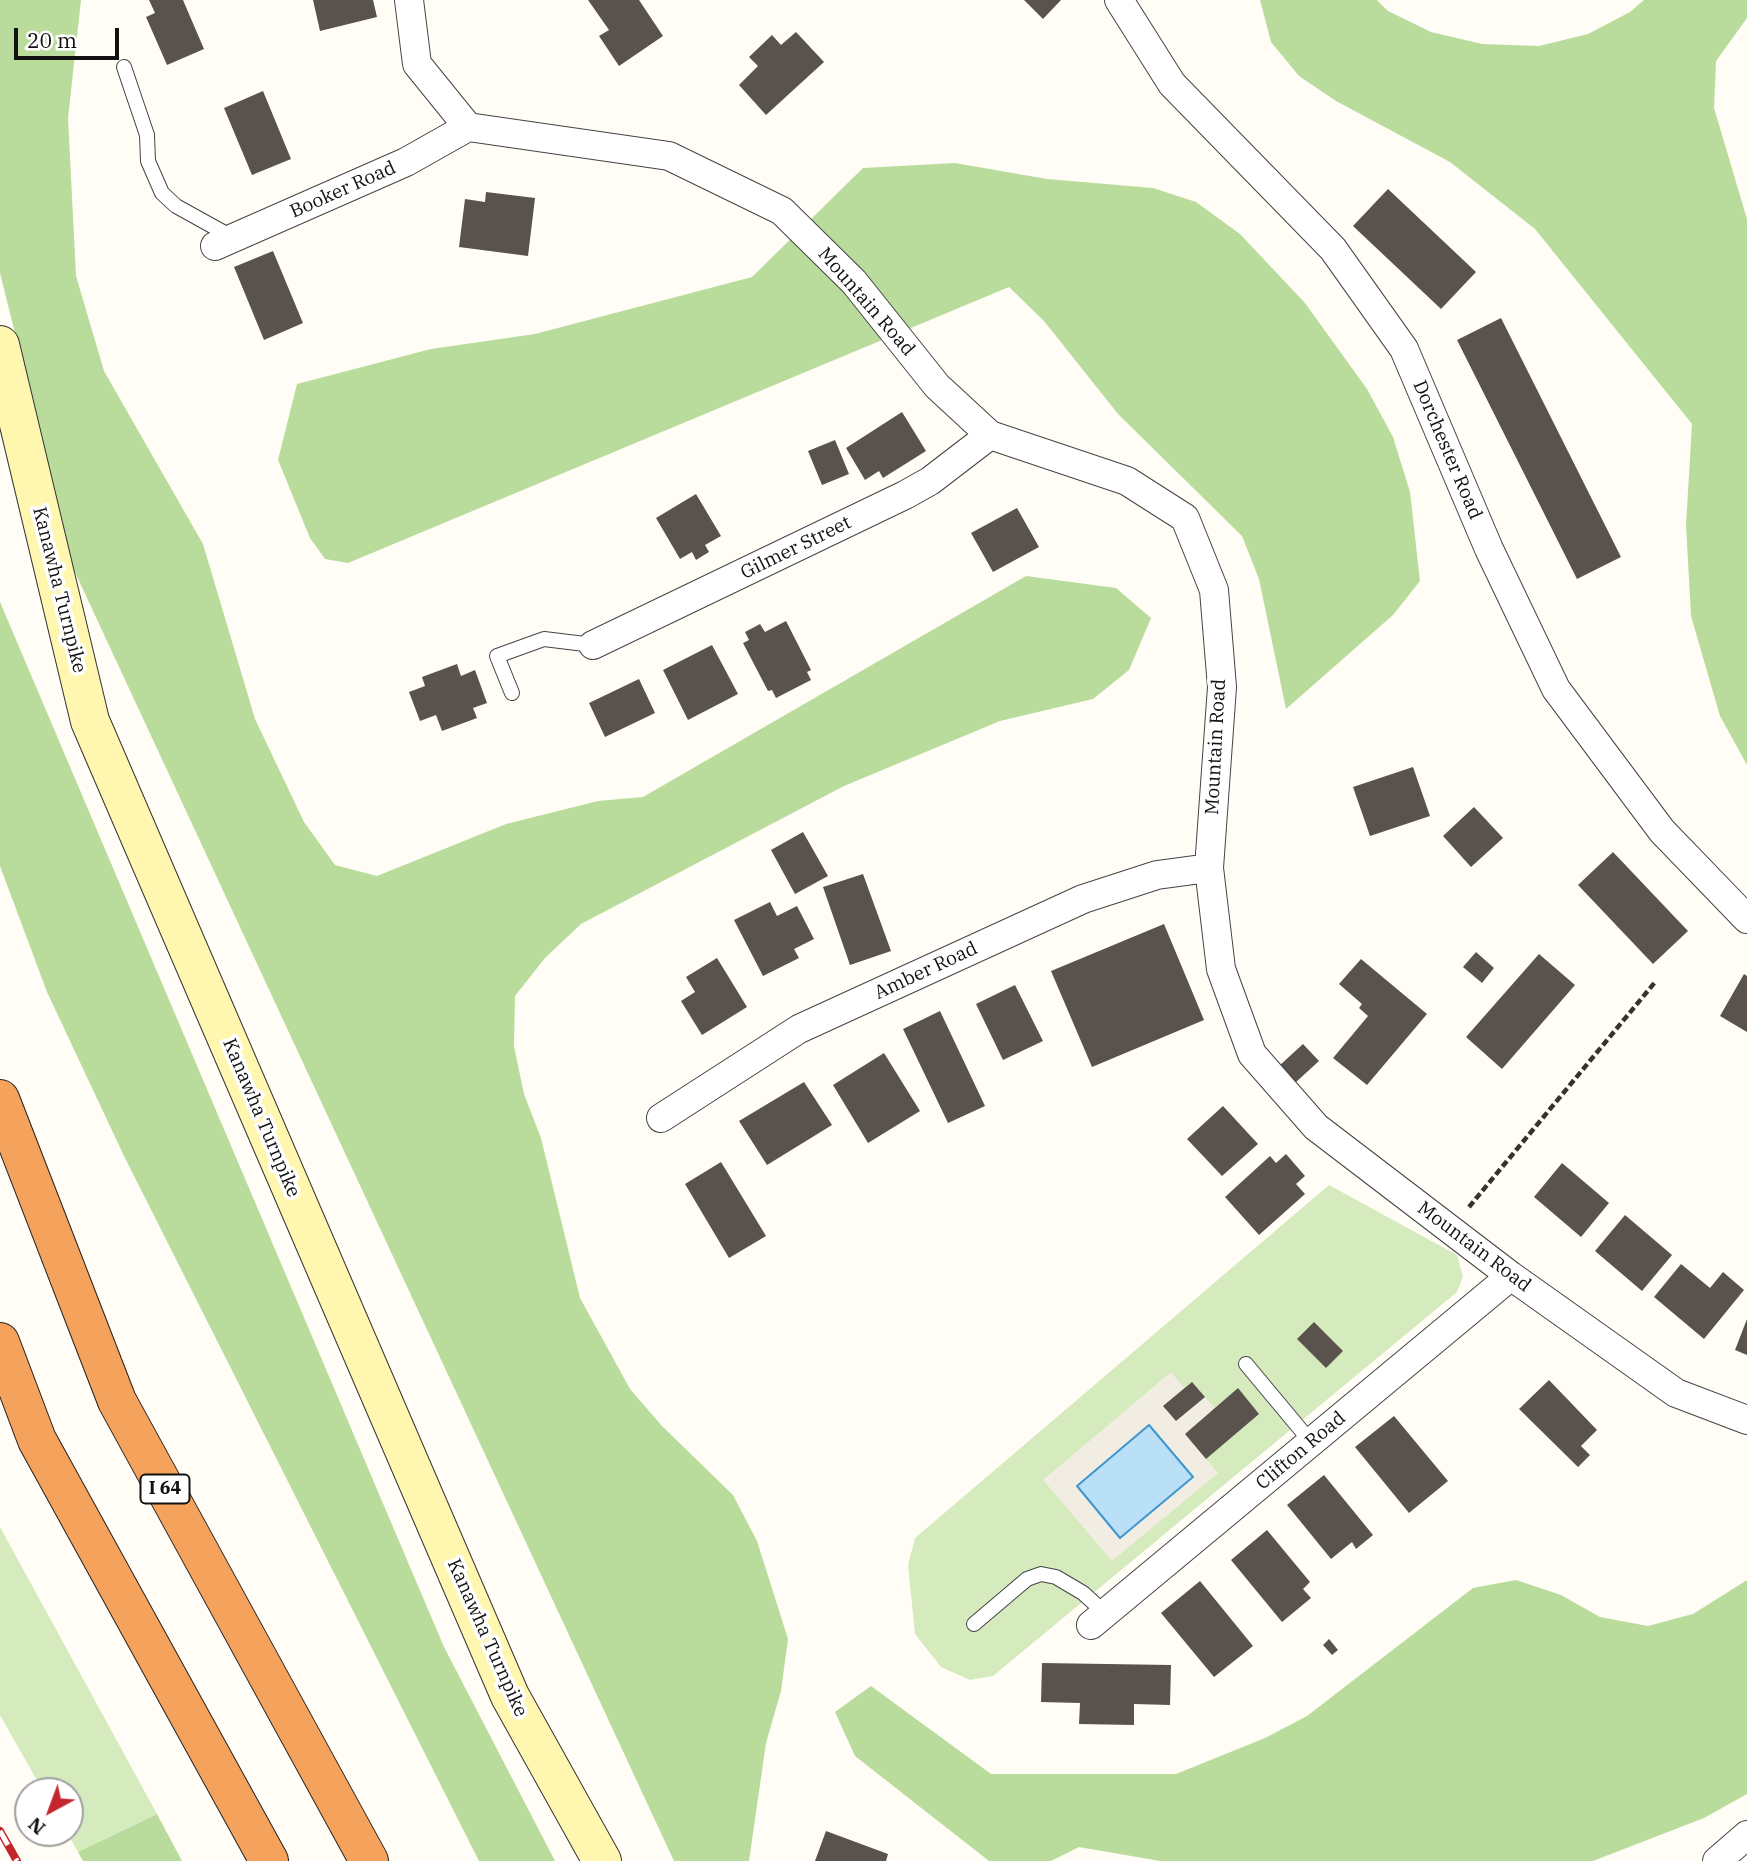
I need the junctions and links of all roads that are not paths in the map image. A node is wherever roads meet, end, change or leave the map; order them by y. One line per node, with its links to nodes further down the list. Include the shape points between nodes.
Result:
1 (409, 0): 4 (street, via 417,64)
2 (1119, 0): 11 (street, Dorchester Road, via 1172,84 1333,248 1404,348 1489,549 1556,689 1662,831)
3 (124, 67): 5 (lane, via 147,135 148,161 162,193)
4 (468, 127): 5 (street, Booker Road, via 406,162); 7 (street, Mountain Road, via 669,156 782,211 854,282 937,386)
5 (224, 242)
6 (0, 345): 24 (main road, Kanawha Turnpike, via 90,721 510,1696)
7 (990, 435): 8 (street, Gilmer Street, via 938,476 905,495); 10 (street, Mountain Road, via 1127,481 1185,518 1214,590 1222,687)
8 (593, 645): 9 (lane, via 544,639 497,656)
9 (512, 693)
10 (1209, 868): 13 (street, Amber Road, via 1157,875 1070,904 799,1029); 14 (street, Mountain Road, via 1221,969 1252,1054 1316,1127)
11 (1747, 919)
12 (0, 1099): 23 (highway, I 64, via 117,1401)
13 (662, 1118)
14 (1511, 1276): 17 (street, Mountain Road, via 1676,1393); 18 (street, Clifton Road)
15 (0, 1342): 22 (highway, via 37,1440)
16 (1247, 1364): 18 (lane)
17 (1747, 1420)
18 (1311, 1441): 19 (street, Clifton Road)
19 (1098, 1619): 20 (lane, via 1083,1593 1041,1574 1027,1580)
20 (974, 1624)
21 (1747, 1835): 25 (street)
22 (269, 1861)
23 (369, 1861)
24 (602, 1861)
25 (1717, 1861)

